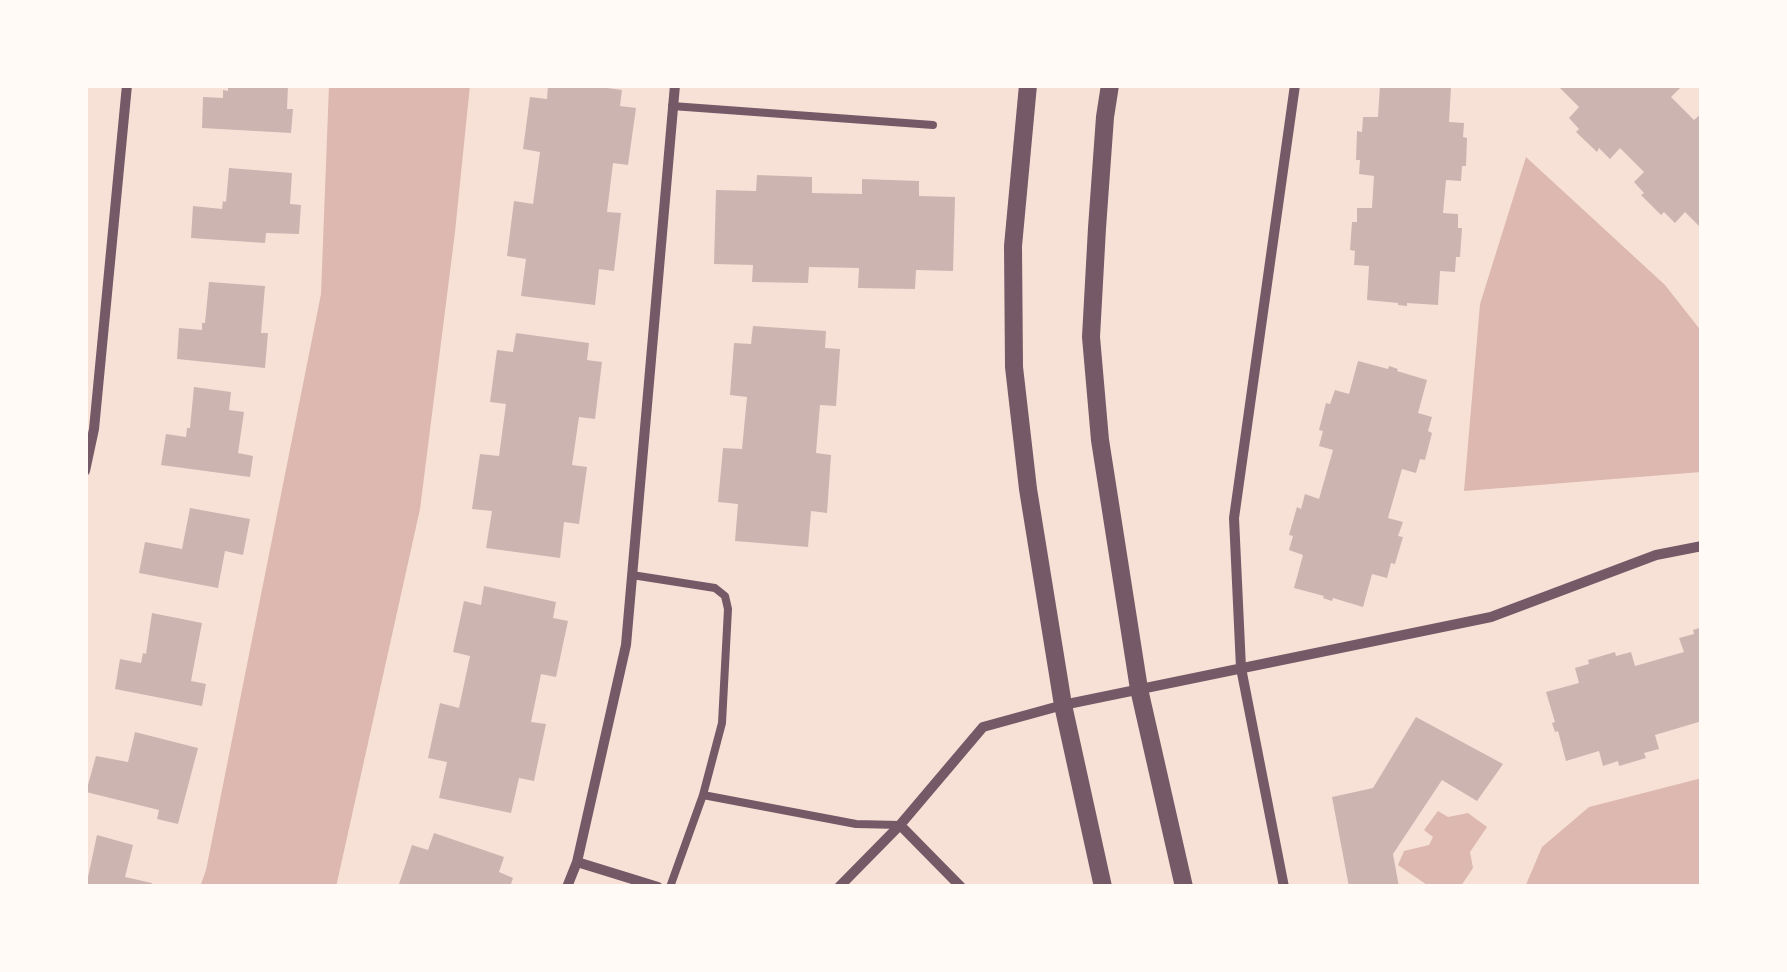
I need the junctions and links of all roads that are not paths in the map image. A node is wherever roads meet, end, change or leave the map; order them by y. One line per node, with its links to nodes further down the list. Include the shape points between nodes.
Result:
1 (127, 85): 8 (street)
2 (675, 85): 6 (street)
3 (1028, 85): 14 (street, via 1013,246 1014,368)
4 (1110, 85): 13 (street, via 1092,337 1100,440)
5 (1295, 85): 12 (street, via 1234,518)
6 (672, 106): 7 (lane); 11 (street)
7 (934, 126)
8 (90, 427): 9 (street)
9 (85, 471)
10 (1702, 546): 12 (street, via 1656,555 1491,616)
11 (632, 575): 15 (lane, via 715,588 725,596 722,723); 17 (street, via 626,645)
12 (1240, 668): 13 (street); 25 (street)
13 (1139, 689): 14 (street); 24 (street)
14 (1063, 705): 16 (street, via 983,727); 23 (street)
15 (703, 794): 16 (lane, via 856,824); 20 (lane)
16 (900, 825): 21 (street); 22 (street)
17 (576, 862): 18 (street); 19 (street)
18 (567, 887)
19 (658, 887)
20 (670, 887)
21 (839, 887)
22 (961, 887)
23 (1103, 887)
24 (1184, 887)
25 (1284, 887)

